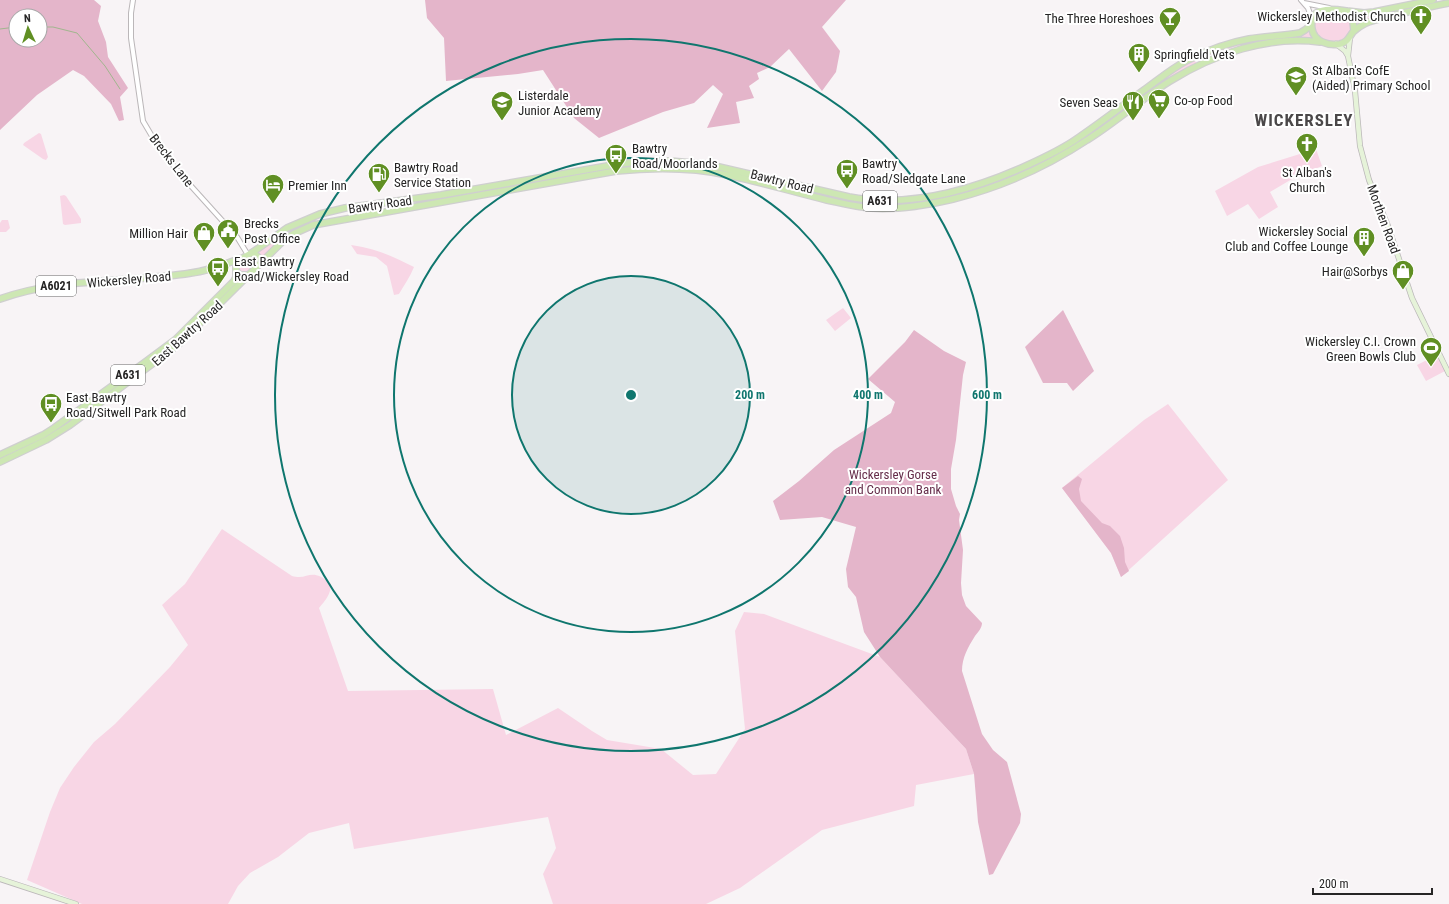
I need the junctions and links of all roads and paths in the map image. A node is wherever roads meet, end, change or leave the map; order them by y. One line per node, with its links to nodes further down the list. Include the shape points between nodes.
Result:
1 (133, 0): 19 (street, Brecks Lane, via 131,38 144,121 159,148)
2 (1433, 0): 6 (main road, via 1374,12)
3 (1302, 1): 5 (street); 7 (street, via 1310,11)
4 (1449, 3): 8 (main road, via 1368,22)
5 (1329, 8): 6 (main road); 7 (main road, A631, via 1317,12)
6 (1347, 11): 8 (main road, via 1353,22)
7 (1312, 22): 10 (main road, via 1314,34); 13 (main road, Bawtry Road / A631, via 1300,33 1231,43 1186,61 1078,138)
8 (1354, 31): 9 (main road)
9 (1350, 38): 11 (main road); 12 (main road, Morthen Road)
10 (1320, 42): 11 (main road, A631); 14 (main road, Bawtry Road / A631, via 1276,42 1216,58 1172,80 1089,139)
11 (1336, 44): 12 (main road)
12 (1348, 56): 26 (main road, Morthen Road, via 1355,91 1360,146 1369,180 1388,226 1412,298)
13 (1024, 167): 14 (main road); 15 (main road, Bawtry Road / A631, via 962,189 898,201 862,200)
14 (1027, 173): 16 (main road, Bawtry Road / A631, via 977,192 916,206 870,208)
15 (810, 188): 16 (main road, A631, via 810,193); 17 (main road, Bawtry Road / A631, via 706,164 647,161)
16 (824, 199): 18 (main road, Bawtry Road / A631, via 728,175 665,167 616,171)
17 (360, 206): 18 (main road, via 365,209); 19 (main road, Bawtry Road / A631, via 308,218 287,228)
18 (363, 216): 21 (main road, Bawtry Road / A631, via 323,222 307,228 285,239)
19 (251, 254): 20 (main road, Bawtry Road / A631); 21 (main road)
20 (241, 259): 22 (main road, Wickersley Road / A6021); 23 (main road, A631)
21 (262, 261): 24 (main road, Bawtry Road / A631)
22 (211, 268): 23 (main road, Wickersley Road / A6021); 25 (main road, Wickersley Road / A6021, via 192,273 44,288)
23 (235, 270): 24 (main road, Wickersley Road, via 240,275); 27 (main road, East Bawtry Road / A631, via 234,281 175,340 43,435)
24 (248, 275): 28 (main road, East Bawtry Road / A631, via 188,335 146,369 66,428)
25 (0, 299)
26 (1449, 374)
27 (0, 455)
28 (0, 462)
29 (0, 879): 30 (main road)
30 (76, 904)

